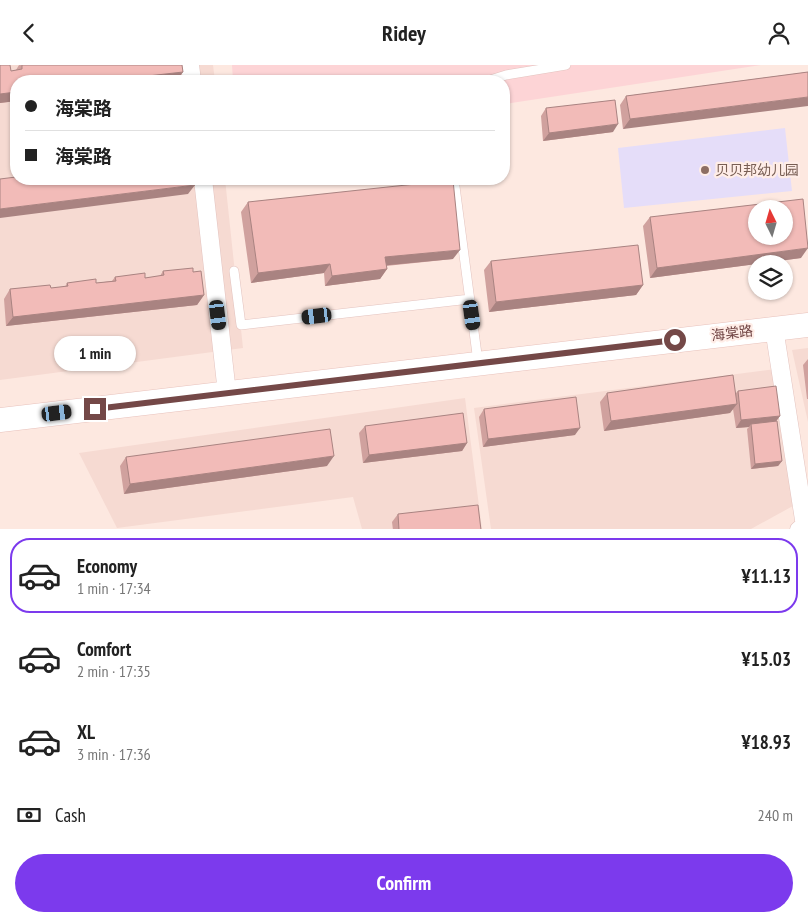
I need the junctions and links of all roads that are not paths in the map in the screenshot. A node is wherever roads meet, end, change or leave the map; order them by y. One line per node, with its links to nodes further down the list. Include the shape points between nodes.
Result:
1 (566, 65): 2 (lane)
2 (506, 75)
3 (204, 185): 10 (street)
4 (455, 185): 6 (lane)
5 (234, 271): 6 (lane, via 241,325)
6 (470, 299): 9 (lane)
7 (808, 325): 8 (street, 海棠路)
8 (774, 329): 9 (street, 海棠路); 12 (street)
9 (478, 363): 10 (street, 海棠路)
10 (227, 393): 11 (street, 海棠路)
11 (0, 420)
12 (803, 528)

